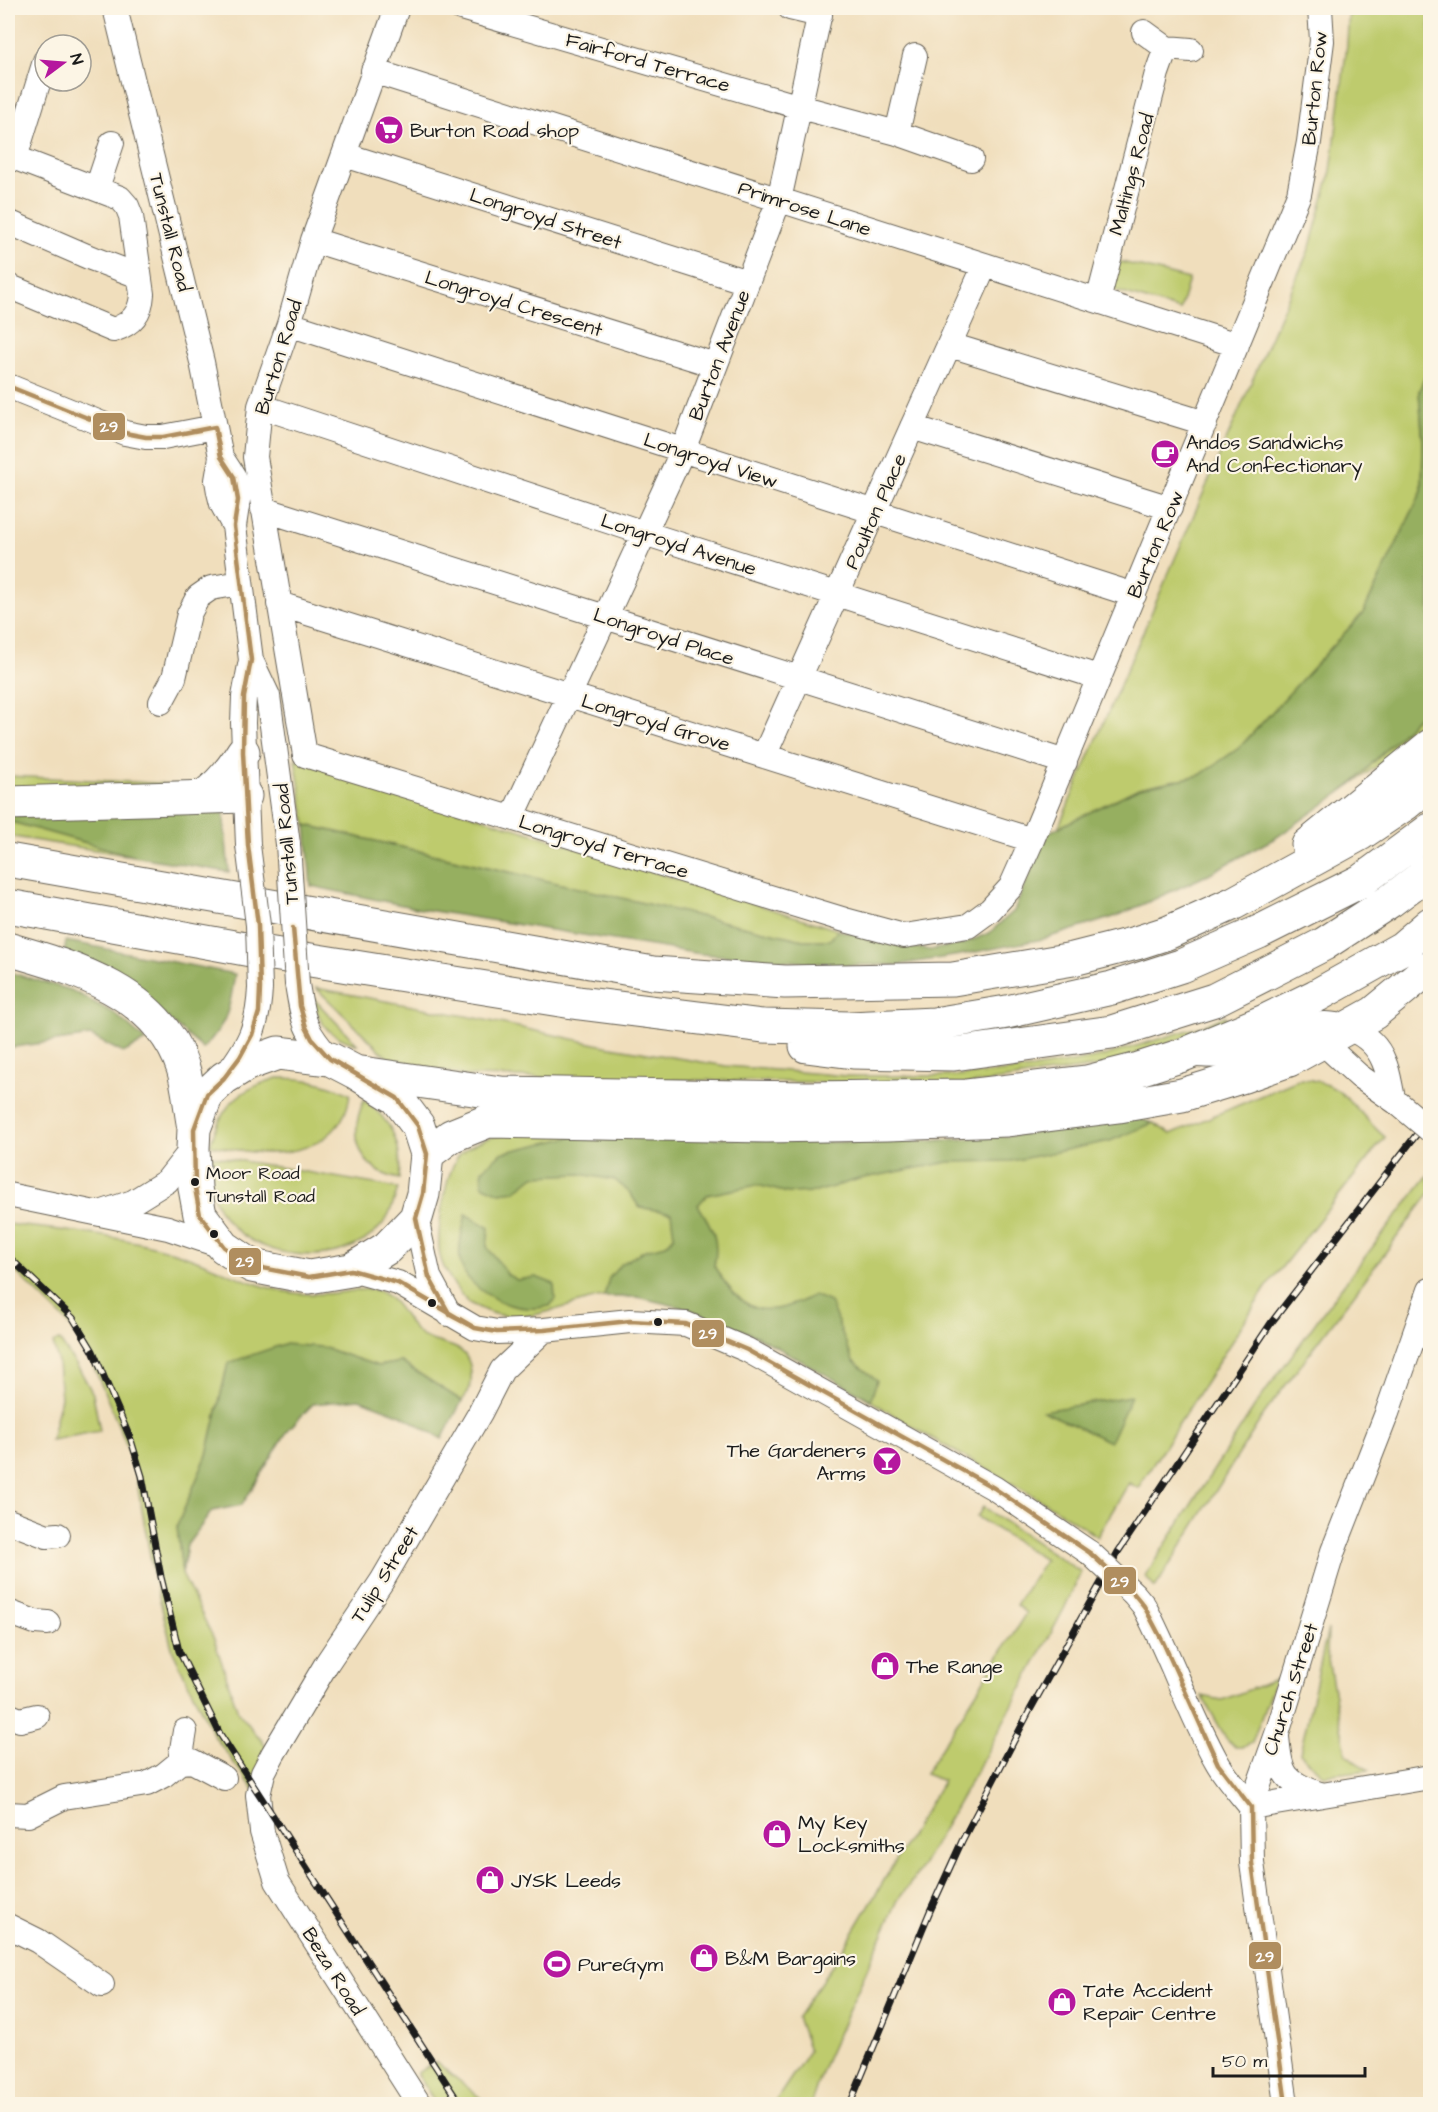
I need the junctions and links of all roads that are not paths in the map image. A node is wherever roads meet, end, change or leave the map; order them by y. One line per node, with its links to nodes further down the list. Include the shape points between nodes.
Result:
1 (115, 8): 35 (street, Tunstall Road)
2 (397, 8): 11 (street, Burton Road)
3 (461, 8): 13 (street, Fairford Terrace)
4 (790, 8): 6 (street)
5 (1320, 8): 30 (street, Burton Row, via 1322,41 1299,194)
6 (821, 11): 13 (street, Burton Avenue)
7 (1144, 32): 8 (street)
8 (1166, 48): 9 (street); 27 (street, Maltings Road)
9 (1191, 50)
10 (915, 56): 14 (street)
11 (373, 71): 16 (street, Burton Road); 20 (street, Primrose Lane)
12 (34, 93): 17 (street)
13 (800, 107): 14 (street, Fairford Terrace); 20 (street, Burton Avenue)
14 (897, 133): 18 (street, Fairford Terrace)
15 (112, 143): 19 (street)
16 (345, 155): 22 (street, Burton Road); 25 (street, Longroyd Street)
17 (11, 157): 19 (street)
18 (971, 159)
19 (97, 188): 24 (street, Tunstall Road, via 120,198 127,206)
20 (779, 200): 23 (street, Primrose Lane); 25 (street, Burton Avenue)
21 (8, 222): 24 (street)
22 (313, 240): 28 (street, Burton Road); 31 (street, Longroyd Crescent)
23 (985, 265): 27 (street, Primrose Lane); 29 (street, Poulton Place)
24 (140, 276): 26 (street, Tunstall Road, via 138,313 113,330)
25 (747, 282): 31 (street, Burton Avenue)
26 (8, 286)
27 (1098, 301): 30 (street, Primrose Lane)
28 (289, 324): 33 (street, Burton Road); 37 (street, Longroyd View)
29 (950, 345): 34 (street); 36 (street, Poulton Place)
30 (1237, 345): 34 (street, Burton Row)
31 (715, 365): 37 (street, Burton Avenue)
32 (8, 386): 35 (street, via 125,433 163,437)
33 (260, 406): 39 (street, Burton Road, via 255,457); 41 (street, Longroyd Avenue)
34 (1204, 423): 38 (street, Burton Row)
35 (215, 427): 42 (street, Tunstall Road, via 221,457 234,477 238,500 234,526)
36 (912, 427): 38 (street); 40 (street, Poulton Place)
37 (682, 450): 40 (street, Longroyd View); 41 (street, Burton Avenue)
38 (1170, 508): 44 (street, Burton Row)
39 (263, 509): 45 (street, Burton Road); 46 (street, Longroyd Place)
40 (874, 512): 43 (street, Poulton Place); 44 (street, Longroyd View)
41 (645, 533): 43 (street, Longroyd Avenue); 46 (street, Burton Avenue)
42 (241, 583): 47 (street, Tunstall Road); 51 (street, via 211,588 198,597 189,614 174,678)
43 (837, 594): 48 (street, Longroyd Avenue); 49 (street, Poulton Place)
44 (1134, 595): 48 (street, Burton Row)
45 (279, 604): 50 (street, Longroyd Grove); 54 (street, Burton Road)
46 (605, 617): 49 (street, Longroyd Place); 50 (street, Burton Avenue)
47 (251, 660): 53 (street, Tunstall Road, via 244,697); 61 (street, Tunstall Road, via 267,696)
48 (1098, 677): 56 (street, Burton Row)
49 (799, 679): 55 (street, Poulton Place); 56 (street, Longroyd Place)
50 (569, 695): 55 (street, Longroyd Grove); 62 (street, Burton Avenue)
51 (161, 702)
52 (1431, 746): 67 (highway)
53 (243, 752): 58 (street, Tunstall Road); 59 (highway, via 231,772)
54 (305, 755): 62 (street, Longroyd Terrace)
55 (764, 756): 64 (street, Longroyd Grove)
56 (1065, 762): 64 (street, Burton Row)
57 (1431, 783): 67 (highway, via 1360,834)
58 (245, 796): 59 (highway); 61 (street); 78 (street, Tunstall Road, bridge, via 258,925 259,1012 252,1035)
59 (203, 797): 60 (highway)
60 (8, 803)
61 (285, 812): 77 (street, Tunstall Road, bridge, via 302,1017 312,1039)
62 (512, 818): 70 (street, Longroyd Terrace)
63 (1431, 830): 73 (highway, via 1361,881 1181,966 1112,988 934,1024 850,1029 764,1026 579,1004)
64 (1032, 840): 70 (street, Burton Row, via 1011,887 990,910 968,926)
65 (8, 860): 67 (highway, via 653,973 785,982 953,979 1073,959 1136,944)
66 (1431, 871): 73 (highway, via 1324,944 1214,1000 1112,1032 954,1054 853,1052 658,1029)
67 (1234, 903)
68 (8, 906): 73 (highway)
69 (1431, 924): 74 (highway, via 1402,948)
70 (904, 936)
71 (8, 949): 81 (highway, via 91,975 139,1005 165,1033 183,1069)
72 (1431, 967): 75 (highway, via 1374,1013)
73 (361, 968)
74 (1339, 983): 75 (street, via 1326,1002); 76 (highway, via 1265,1021)
75 (1331, 1031): 76 (street, via 1292,1032 1242,1055); 79 (street, via 1359,1076); 79 (street, via 1365,1037 1385,1062); 82 (highway, via 1289,1060 1244,1076 1182,1095 1119,1106 1008,1120 766,1126 488,1120 451,1136)
76 (1183, 1055): 77 (highway, via 1088,1082 967,1096 807,1098 501,1093)
77 (342, 1065): 78 (highway, via 278,1053); 82 (highway, via 397,1098 418,1126)
78 (224, 1078): 81 (highway, via 207,1094)
79 (1396, 1101): 80 (street, bridge)
80 (1431, 1130)
81 (193, 1139): 84 (street, via 167,1181 133,1202); 86 (highway, via 200,1215)
82 (427, 1154): 85 (highway)
83 (8, 1195): 84 (street)
84 (98, 1213): 86 (street, via 168,1228)
85 (416, 1218): 87 (highway, via 387,1248); 89 (street, via 429,1277)
86 (224, 1247): 87 (highway, via 252,1266 309,1277)
87 (351, 1270): 89 (street, via 398,1283)
88 (1431, 1290): 98 (street, Church Street, via 1333,1551)
89 (450, 1316): 90 (street, via 475,1328 497,1332)
90 (544, 1330): 103 (street, bridge, via 630,1321 686,1324 747,1350 994,1488 1090,1553 1144,1606 1218,1764); 105 (street, Tulip Street, via 502,1370 382,1581 273,1754 258,1795)
91 (8, 1521): 92 (street, via 46,1536)
92 (58, 1535)
93 (8, 1612): 94 (street)
94 (48, 1623)
95 (8, 1715): 96 (street, via 20,1720)
96 (37, 1716)
97 (185, 1731): 99 (street)
98 (1277, 1734): 102 (street, via 1286,1778); 103 (street, Church Street)
99 (180, 1762): 101 (street, via 192,1761); 104 (street, via 147,1784 64,1797 28,1815)
100 (1431, 1777): 102 (street)
101 (224, 1778)
102 (1323, 1795): 103 (street)
103 (1251, 1807): 109 (street, Church Street, via 1252,1863)
104 (8, 1814)
105 (262, 1832): 108 (street, Beza Road, via 277,1881)
106 (8, 1926): 107 (street, via 38,1941)
107 (102, 1985)
108 (419, 2104)
109 (1286, 2104)

